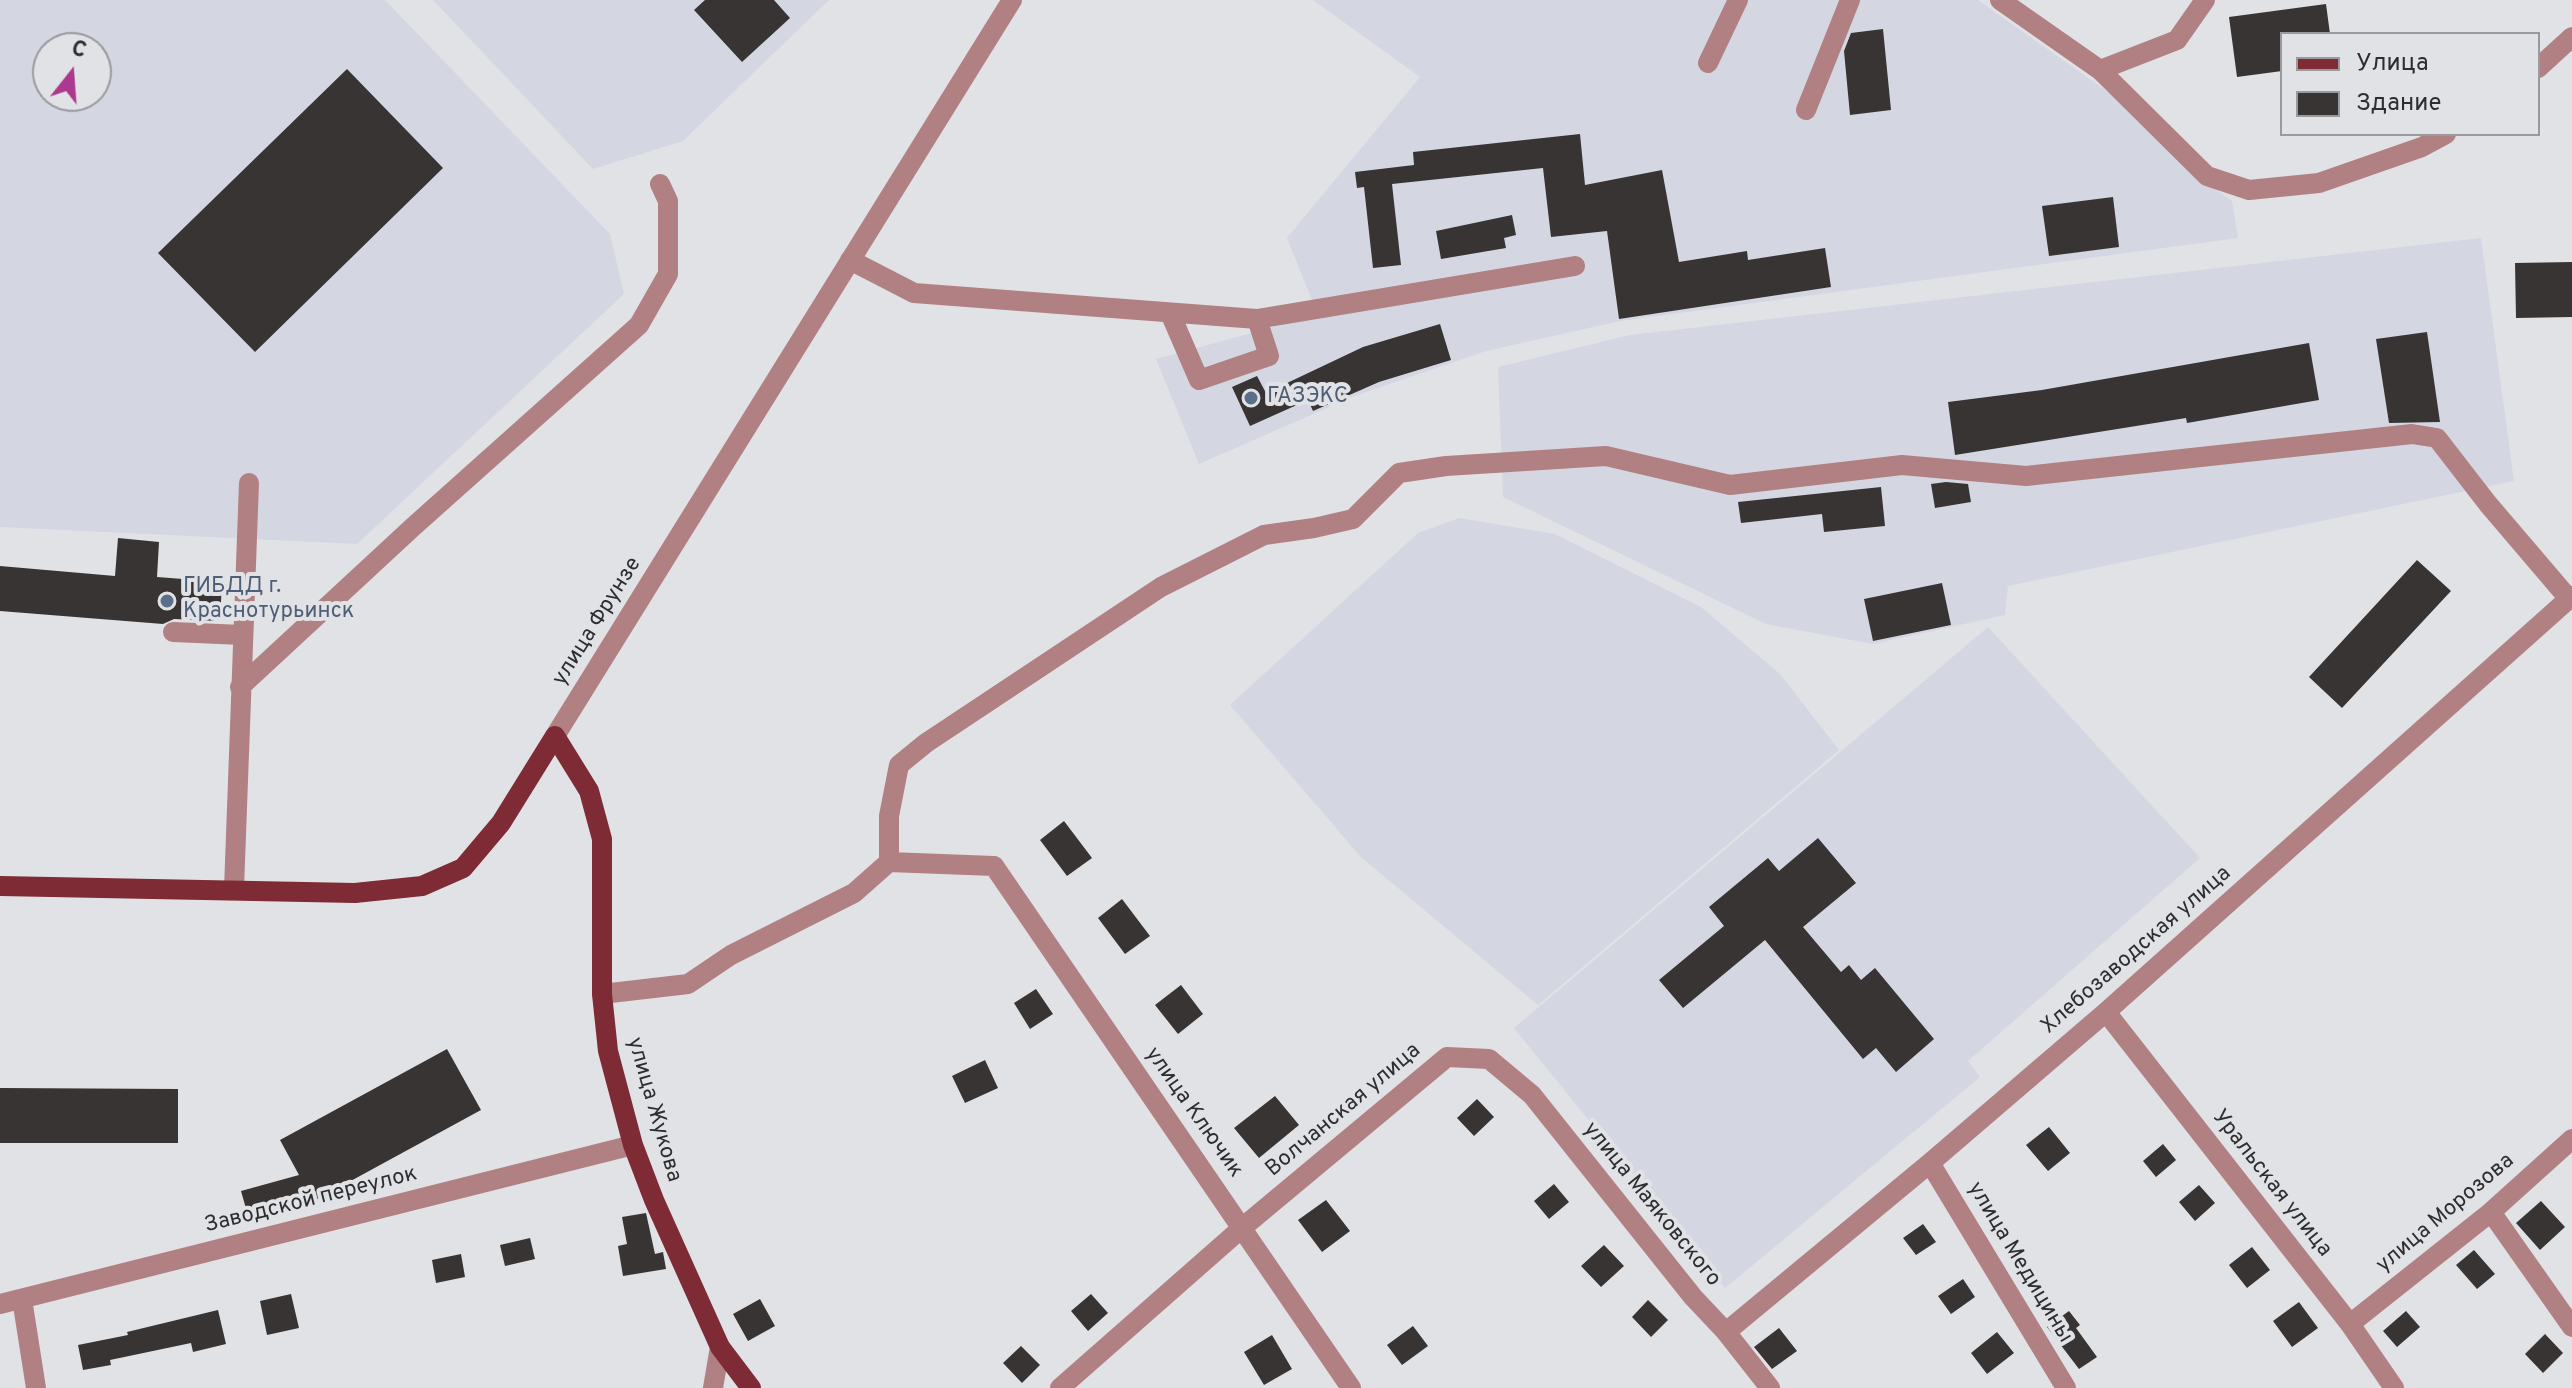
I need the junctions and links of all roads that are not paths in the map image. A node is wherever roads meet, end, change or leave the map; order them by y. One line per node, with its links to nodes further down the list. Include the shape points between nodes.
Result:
1 (1012, 0): 13 (street, улица Фрунзе)
2 (1738, 0): 7 (street)
3 (1850, 0): 10 (street)
4 (2000, 0): 9 (street)
5 (2205, 0): 9 (street, via 2177,40)
6 (2572, 37): 8 (street)
7 (1708, 63)
8 (2540, 66)
9 (2100, 70): 11 (street, via 2207,176 2249,190 2319,183)
10 (1806, 110)
11 (2442, 136)
12 (660, 184): 21 (street, via 668,201 668,274 639,325)
13 (850, 260): 15 (street, via 914,293); 22 (street, улица Фрунзе)
14 (1575, 266): 16 (street)
15 (1170, 313): 16 (street); 16 (street, via 1199,380 1269,356)
16 (1257, 319)
17 (249, 483): 20 (street)
18 (2571, 598): 23 (street, via 2437,438 2412,434 2026,476 1902,465 1730,485 1606,456 1399,473 1353,519 1264,535 1161,587 926,743 899,765 889,816); 27 (street, Хлебозаводская улица)
19 (173, 632): 20 (street)
20 (242, 635): 21 (street)
21 (240, 687): 25 (street)
22 (555, 736): 25 (main road, улица Фрунзе, via 501,823 463,868 422,886 355,893); 26 (main road, улица Жукова, via 589,791 602,839)
23 (889, 862): 26 (street, via 854,893 731,955 688,984); 33 (street, улица Ключик, via 994,866)
24 (0, 886): 25 (main road, улица Фрунзе)
25 (234, 889)
26 (602, 994): 30 (main road, улица Жукова, via 608,1051)
27 (2106, 1012): 31 (street, Хлебозаводская улица); 36 (street, Уральская улица)
28 (1489, 1059): 33 (street, Волчанская улица, via 1447,1057); 38 (street, улица Маяковского, via 1532,1095)
29 (2572, 1139): 32 (street, улица Морозова)
30 (633, 1145): 34 (street, Заводской переулок); 39 (main road, улица Жукова)
31 (1930, 1163): 38 (street, Хлебозаводская улица); 46 (street, улица Медицины)
32 (2491, 1212): 36 (street, улица Морозова); 37 (street)
33 (1243, 1227): 43 (street, Волчанская улица); 44 (street, улица Ключик)
34 (22, 1299): 35 (street, Заводской переулок); 40 (street)
35 (0, 1304)
36 (2350, 1324): 47 (street, Уральская улица)
37 (2572, 1327)
38 (1726, 1332): 45 (street, улица Маяковского)
39 (720, 1347): 41 (street); 42 (main road, улица Жукова)
40 (36, 1388)
41 (713, 1388)
42 (751, 1388)
43 (1060, 1388)
44 (1351, 1388)
45 (1770, 1388)
46 (2066, 1388)
47 (2394, 1388)

